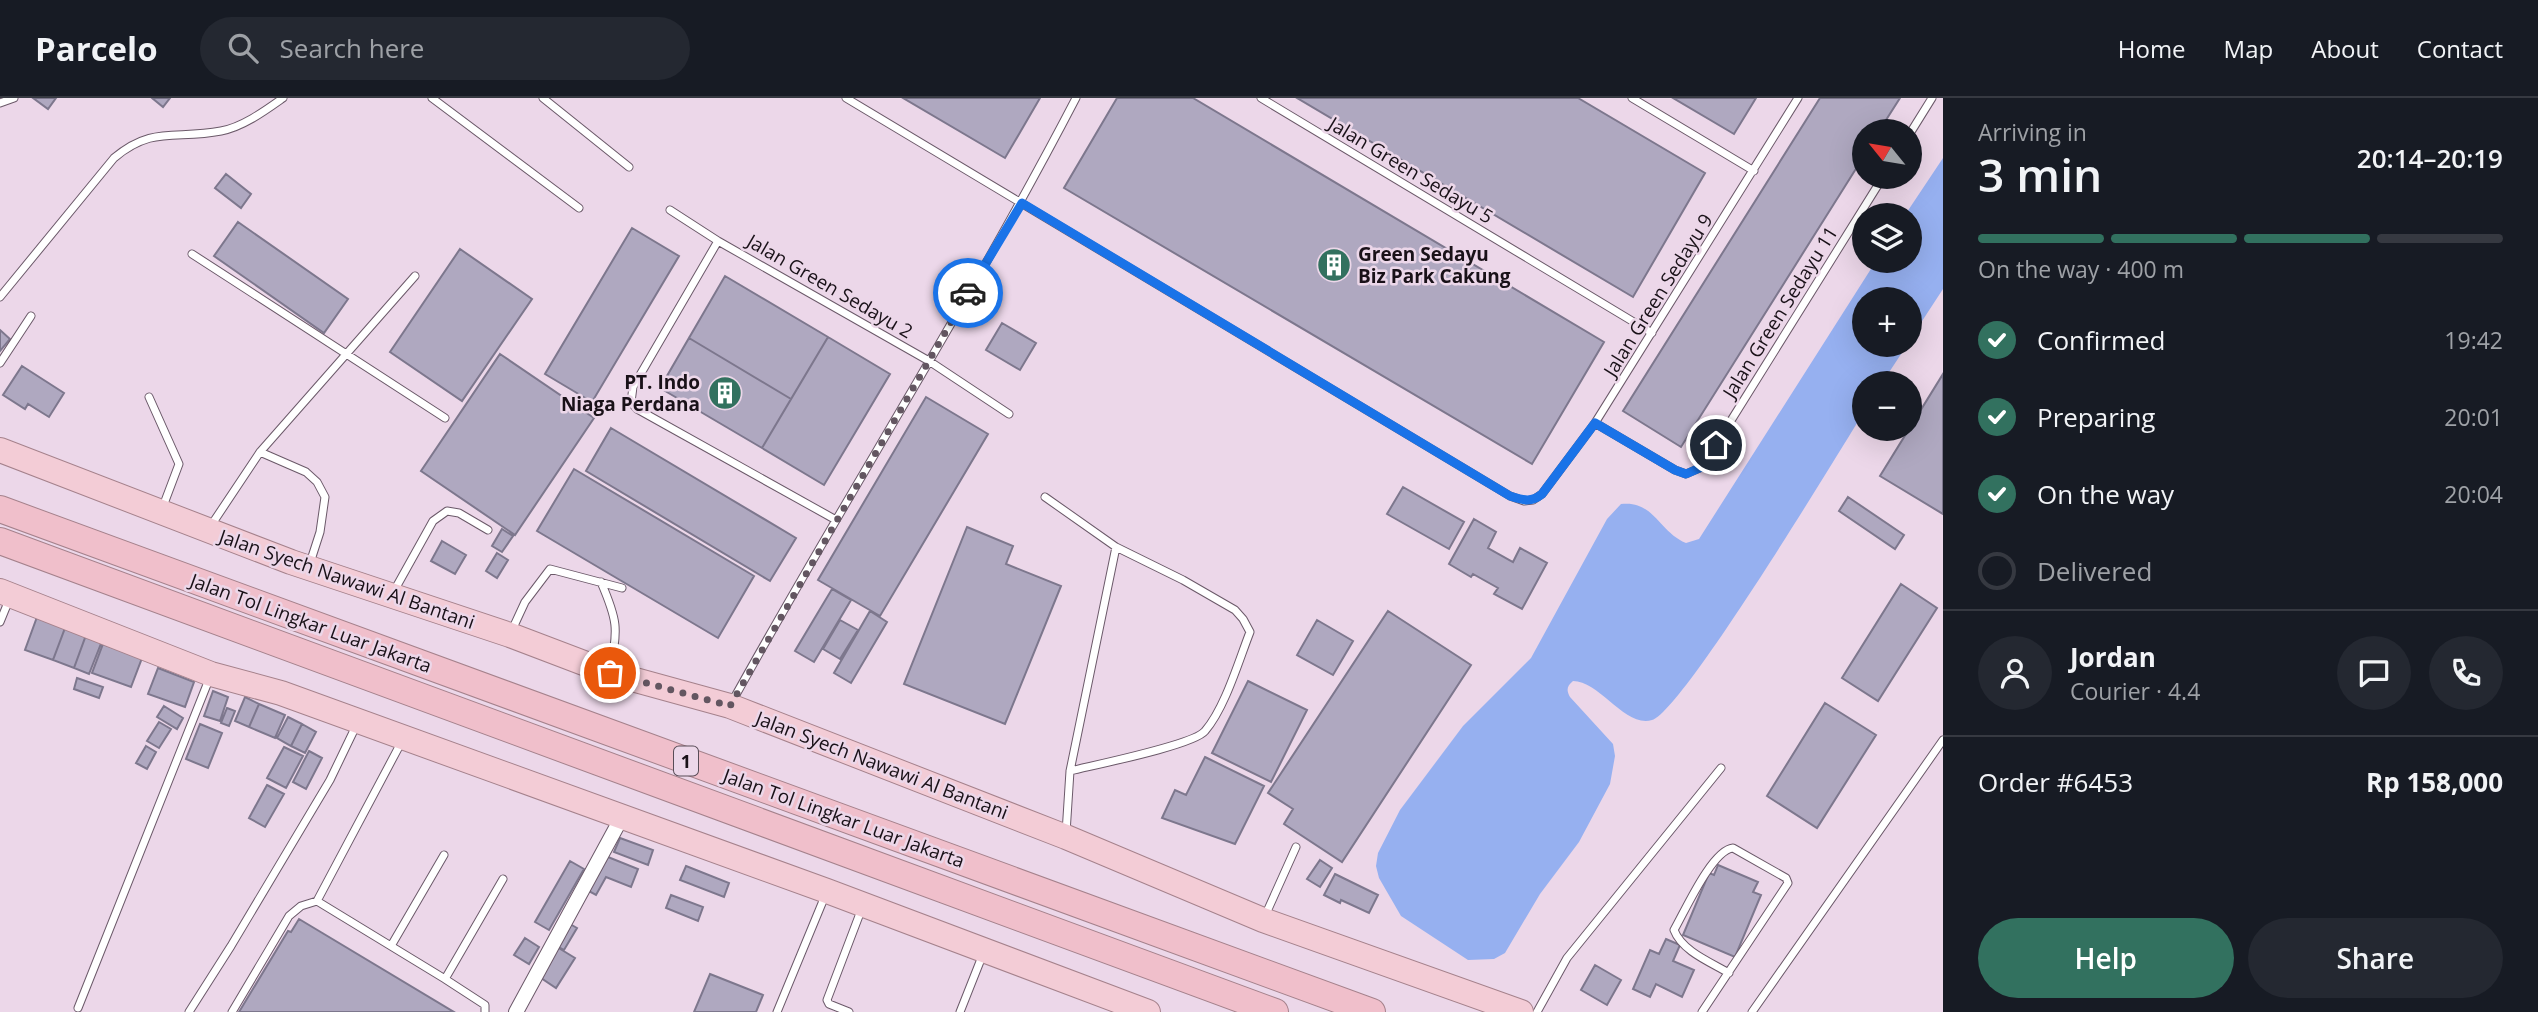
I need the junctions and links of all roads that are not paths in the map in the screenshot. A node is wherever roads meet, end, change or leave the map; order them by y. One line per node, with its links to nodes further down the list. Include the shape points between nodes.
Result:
1 (14, 98): 11 (lane)
2 (284, 98): 22 (lane, via 225,131 158,135 128,146)
3 (432, 98): 17 (lane)
4 (543, 98): 13 (lane)
5 (846, 98): 16 (lane)
6 (1076, 98): 16 (lane)
7 (1261, 98): 24 (lane, Jalan Green Sedayu 5)
8 (1632, 98): 14 (lane)
9 (1798, 98): 14 (lane, Jalan Green Sedayu 9)
10 (1932, 98): 12 (lane)
11 (0, 103)
12 (1919, 119)
13 (629, 167)
14 (1754, 171): 24 (lane, Jalan Green Sedayu 9)
15 (1876, 189): 31 (lane, Jalan Green Sedayu 11, via 1702,467 1686,474 1675,470)
16 (1022, 203): 26 (lane); 31 (lane, Jalan Green Sedayu 9, via 1510,496 1533,500 1546,490)
17 (579, 208)
18 (670, 210): 19 (lane, Jalan Green Sedayu 2)
19 (718, 241): 26 (lane, Jalan Green Sedayu 2); 37 (lane, via 633,387 631,402)
20 (192, 254): 25 (lane)
21 (415, 276): 25 (lane)
22 (0, 297)
23 (31, 316): 27 (lane)
24 (1652, 333): 31 (lane, Jalan Green Sedayu 9)
25 (346, 353): 30 (lane); 33 (lane)
26 (929, 361): 29 (lane, Jalan Green Sedayu 2); 37 (lane)
27 (0, 363)
28 (149, 397): 36 (lane, via 179,464)
29 (1009, 414)
30 (445, 418)
31 (1595, 423)
32 (0, 450): 36 (highway, Jalan Syech Nawawi Al Bantani)
33 (260, 452): 38 (lane); 42 (lane, via 306,472 326,497)
34 (1045, 497): 41 (lane)
35 (0, 509): 80 (highway, Jalan Tol Lingkar Luar Jakarta / 1)
36 (161, 512): 38 (highway, Jalan Syech Nawawi Al Bantani)
37 (836, 520): 51 (lane)
38 (208, 530): 42 (highway, Jalan Syech Nawawi Al Bantani)
39 (488, 530): 46 (lane, via 447,511 433,521)
40 (0, 541): 79 (highway, Jalan Tol Lingkar Luar Jakarta / 1)
41 (1116, 547): 56 (lane); 56 (lane, via 1235,610 1250,632 1223,700 1204,733 1171,747)
42 (308, 568): 46 (highway, Jalan Syech Nawawi Al Bantani)
43 (601, 582): 44 (lane); 48 (lane, via 548,571 525,602); 49 (lane, via 615,614 617,639)
44 (622, 588)
45 (6, 593): 47 (lane); 50 (highway)
46 (391, 596): 48 (highway, Jalan Syech Nawawi Al Bantani)
47 (0, 622)
48 (510, 635): 49 (highway, Jalan Syech Nawawi Al Bantani)
49 (610, 673): 51 (highway, Jalan Syech Nawawi Al Bantani)
50 (211, 674): 52 (highway, via 281,693); 70 (lane)
51 (730, 706): 58 (highway, Jalan Syech Nawawi Al Bantani)
52 (358, 723): 53 (highway); 71 (lane, via 330,780)
53 (404, 738): 57 (highway); 63 (lane)
54 (1943, 740): 84 (lane)
55 (1721, 768): 82 (lane, via 1567,958)
56 (1070, 771): 58 (lane)
57 (622, 817): 62 (highway); 74 (street)
58 (1066, 837): 65 (highway, Jalan Syech Nawawi Al Bantani)
59 (1296, 847): 65 (lane)
60 (444, 855): 66 (lane)
61 (503, 879): 69 (lane)
62 (827, 891): 64 (highway); 75 (lane)
63 (317, 901): 66 (lane); 72 (lane, via 289,916)
64 (863, 904): 67 (highway); 76 (lane, via 827,1000)
65 (1263, 920): 81 (highway, Jalan Syech Nawawi Al Bantani)
66 (391, 946): 69 (lane)
67 (985, 950): 77 (lane); 78 (highway, via 1101,1000)
68 (1729, 973): 68 (lane, via 1788,883 1733,848 1721,851 1711,863 1674,930 1686,947); 83 (lane)
69 (445, 979): 73 (lane, via 485,1004)
70 (78, 1007)
71 (189, 1012)
72 (232, 1012)
73 (485, 1012)
74 (516, 1012)
75 (777, 1012)
76 (849, 1012)
77 (960, 1012)
78 (1148, 1012)
79 (1275, 1012)
80 (1372, 1012)
81 (1521, 1012)
82 (1537, 1012)
83 (1702, 1012)
84 (1752, 1012)

